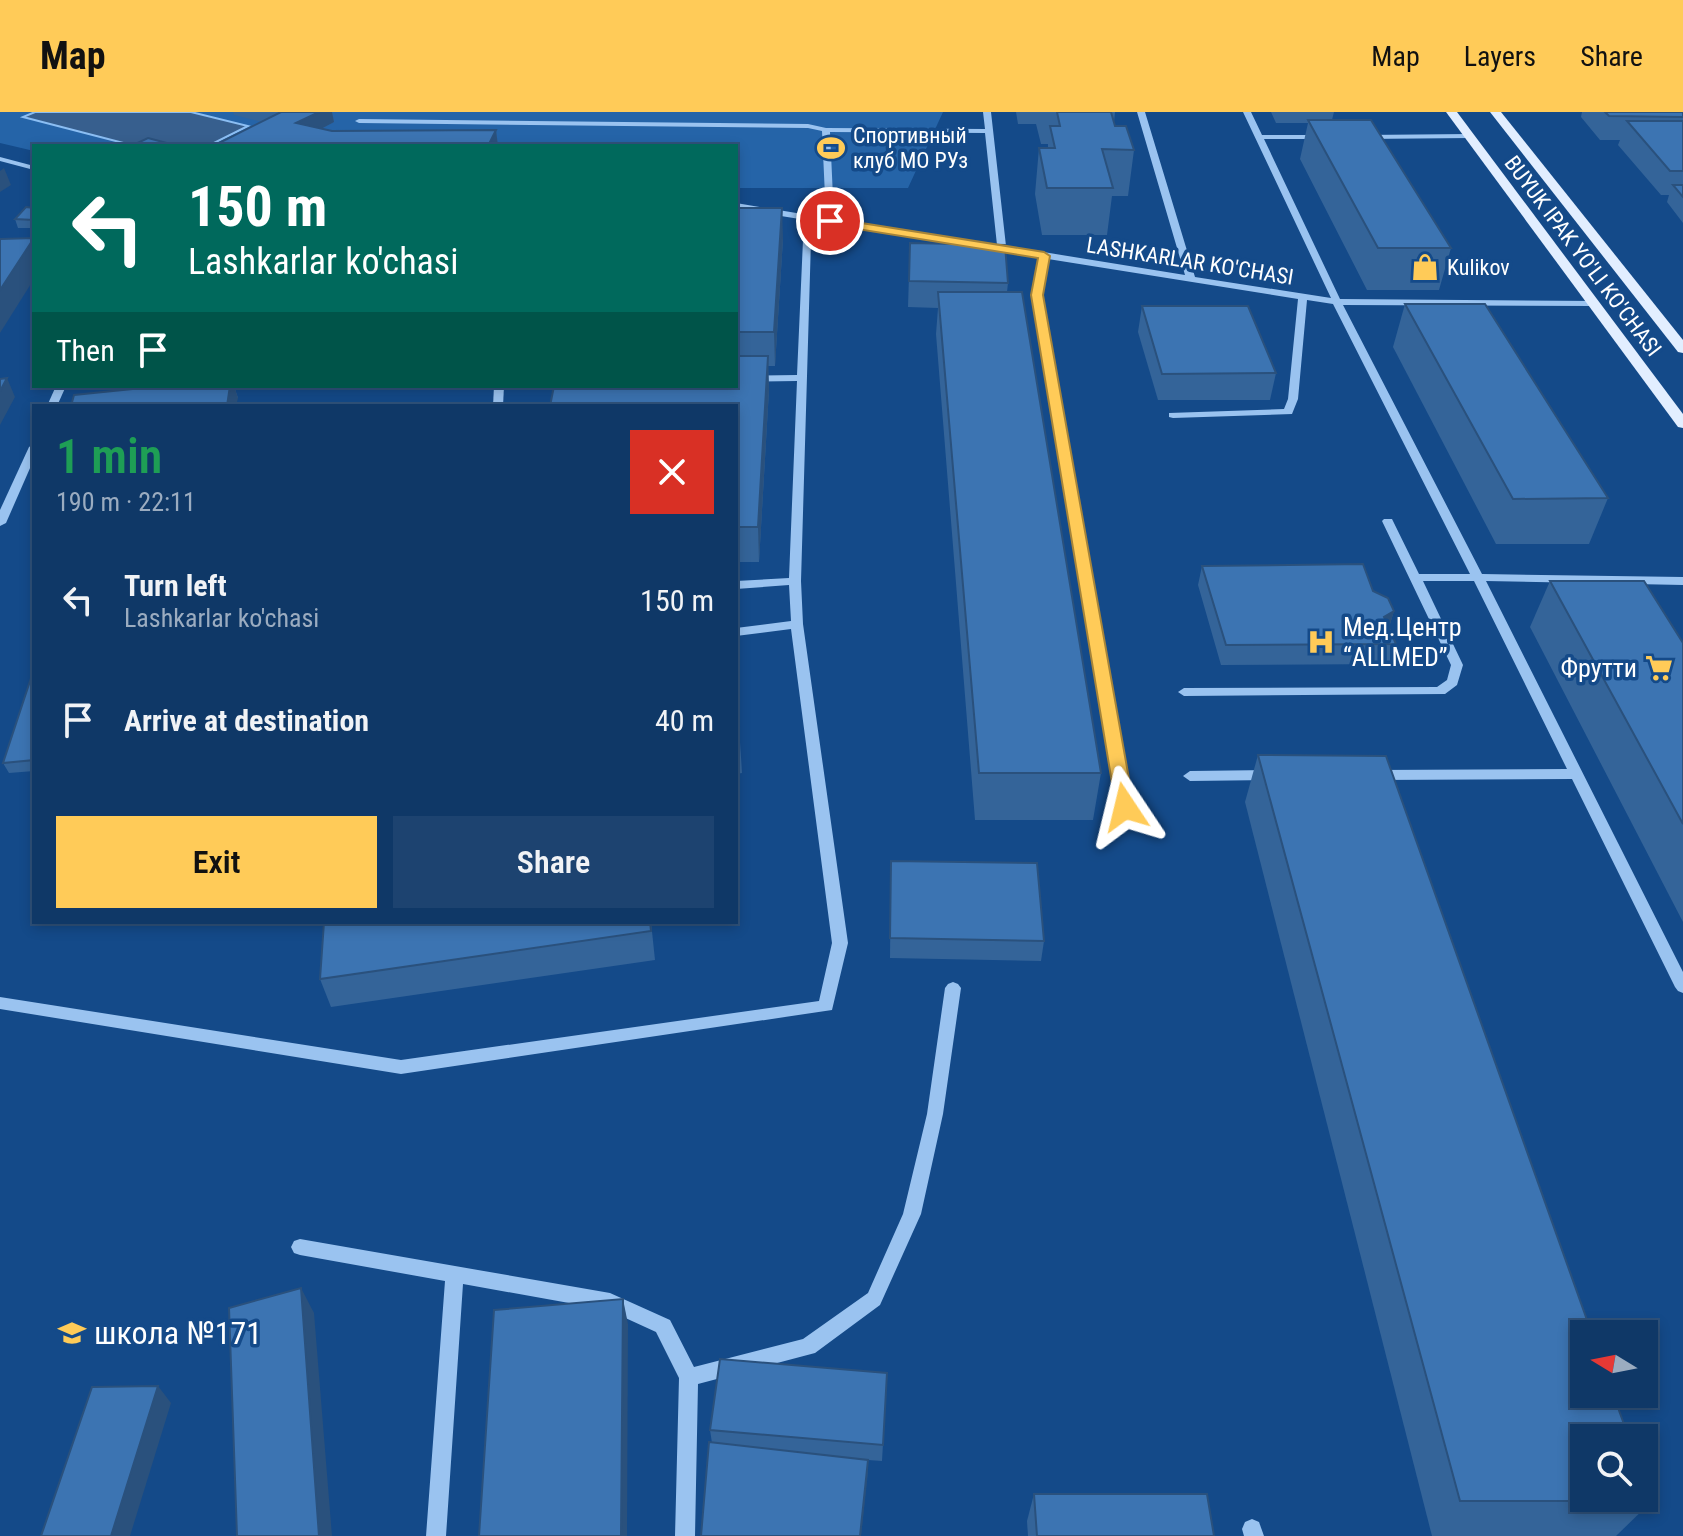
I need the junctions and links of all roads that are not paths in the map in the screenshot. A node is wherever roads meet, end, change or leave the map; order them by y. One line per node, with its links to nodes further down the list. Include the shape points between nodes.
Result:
1 (814, 112): 8 (lane)
2 (987, 112): 10 (lane)
3 (1141, 112): 23 (lane)
4 (1247, 112): 12 (lane)
5 (1451, 112): 11 (main road, BUYUK IPAK YO'LI KO'CHASI)
6 (1495, 112): 27 (main road, BUYUK IPAK YO'LI KO'CHASI)
7 (359, 121): 8 (lane)
8 (808, 126): 9 (lane)
9 (826, 130): 10 (lane); 19 (lane)
10 (989, 131): 21 (lane)
11 (1469, 136): 14 (lane); 26 (main road, BUYUK IPAK YO'LI KO'CHASI)
12 (1259, 137): 13 (lane); 25 (lane)
13 (1334, 137)
14 (1349, 137)
15 (0, 159): 17 (lane)
16 (0, 166): 17 (lane)
17 (32, 168)
18 (738, 206): 19 (lane, LASHKARLAR KO'CHASI)
19 (830, 221): 21 (lane, LASHKARLAR KO'CHASI)
20 (807, 240): 28 (lane)
21 (1002, 249): 22 (lane, LASHKARLAR KO'CHASI)
22 (1044, 256): 23 (lane, LASHKARLAR KO'CHASI); 47 (lane, via 1037,295)
23 (1191, 279): 24 (lane, LASHKARLAR KO'CHASI)
24 (1303, 297): 25 (lane, LASHKARLAR KO'CHASI); 30 (lane, via 1288,412)
25 (1337, 302): 26 (lane, LASHKARLAR KO'CHASI); 35 (lane)
26 (1593, 303): 31 (main road, BUYUK IPAK YO'LI KO'CHASI)
27 (1683, 349)
28 (802, 378): 29 (lane); 37 (lane)
29 (738, 379)
30 (1173, 415)
31 (1683, 424)
32 (32, 451): 34 (lane)
33 (1388, 521): 36 (lane)
34 (0, 523)
35 (1478, 577): 36 (lane); 38 (lane); 43 (lane)
36 (1416, 578): 42 (lane, via 1457,665 1453,682 1440,691)
37 (795, 581): 39 (lane); 40 (lane)
38 (1683, 581)
39 (738, 585)
40 (797, 624): 41 (lane); 50 (lane, via 840,943 826,1006 401,1067)
41 (738, 632)
42 (1184, 692)
43 (1576, 774): 45 (lane); 48 (lane)
44 (1283, 775): 46 (lane)
45 (1361, 775)
46 (1190, 776)
47 (1125, 807)
48 (1683, 987)
49 (953, 988): 53 (lane, via 935,1114 912,1214 874,1299 808,1347)
50 (0, 1003)
51 (300, 1247): 52 (lane)
52 (455, 1275): 53 (lane, via 610,1302 663,1326); 54 (lane)
53 (689, 1377): 55 (lane)
54 (436, 1536)
55 (685, 1536)

